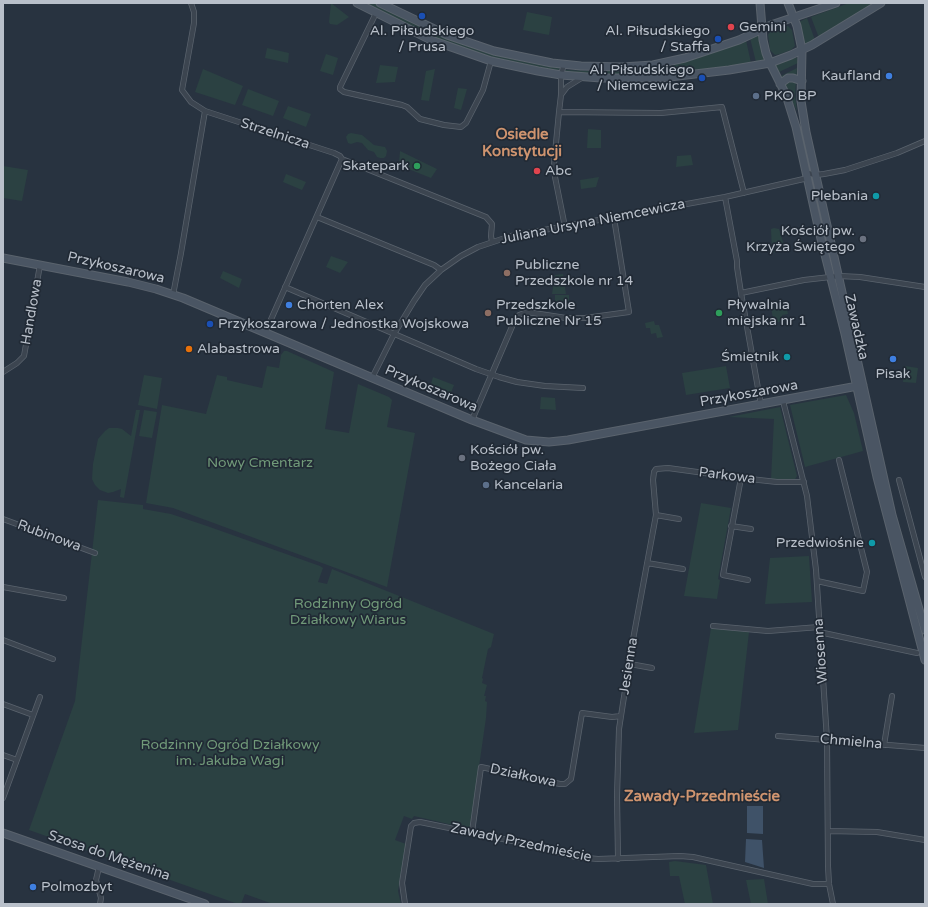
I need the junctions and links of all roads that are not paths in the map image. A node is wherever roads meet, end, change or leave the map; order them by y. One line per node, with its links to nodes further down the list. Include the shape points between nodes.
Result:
1 (191, 3): 20 (street, Strzelnicza, via 194,23 181,89 191,102)
2 (357, 3): 8 (street)
3 (380, 3): 14 (street, via 470,43 519,57)
4 (760, 3): 10 (street, Zawadzka)
5 (788, 3): 9 (street, Zawadzka)
6 (836, 3): 9 (street)
7 (881, 3): 11 (street)
8 (376, 13): 12 (street, via 431,40); 12 (street, via 340,87 344,92 405,106 420,119 461,127 466,123 483,90)
9 (794, 17): 10 (street); 11 (street, Zawadzka)
10 (762, 30): 13 (street, Zawadzka); 14 (street, via 739,40 662,63 622,67)
11 (802, 50): 13 (street); 17 (street, Zawadzka)
12 (491, 61): 15 (street)
13 (770, 63): 16 (street, via 661,78); 18 (street, Zawadzka)
14 (564, 64): 15 (street)
15 (561, 75): 16 (street); 19 (street)
16 (582, 77): 19 (street, via 567,87)
17 (802, 81): 18 (street, via 788,78); 24 (street, Zawadzka, via 802,108)
18 (780, 84): 25 (street, Zawadzka, via 790,105)
19 (561, 95): 21 (street)
20 (205, 111): 23 (street, Strzelnicza, via 334,153); 43 (street)
21 (558, 112): 26 (street, via 661,113 722,107); 32 (street, via 554,170)
22 (925, 141): 24 (street, via 869,163)
23 (342, 159): 28 (street); 35 (street, Strzelnicza, via 486,217 492,224)
24 (816, 175): 25 (street); 30 (street, Zawadzka)
25 (807, 176): 26 (street, Juliana Ursyna Niemcewicza); 31 (street, Zawadzka)
26 (744, 193): 27 (street, Juliana Ursyna Niemcewicza)
27 (725, 197): 29 (street, Juliana Ursyna Niemcewicza); 42 (street)
28 (317, 217): 38 (street); 40 (street)
29 (614, 218): 32 (street, Juliana Ursyna Niemcewicza); 47 (street, via 629,312 573,318 522,313 514,322)
30 (826, 221): 31 (street); 33 (street, Zawadzka)
31 (817, 223): 34 (street, Zawadzka)
32 (565, 227): 35 (street, Juliana Ursyna Niemcewicza, via 511,236)
33 (829, 233): 34 (street); 39 (street, Zawadzka)
34 (820, 235): 39 (street, Zawadzka)
35 (492, 242): 38 (street, Juliana Ursyna Niemcewicza, via 461,256)
36 (3, 258): 37 (street, Przykoszarowa)
37 (40, 265): 43 (street, Przykoszarowa, via 140,284); 46 (street, Handlowa, via 25,351 20,361)
38 (441, 270): 45 (street, Juliana Ursyna Niemcewicza, via 425,285)
39 (835, 276): 41 (street); 42 (street); 49 (street, Zawadzka)
40 (286, 287): 44 (street); 45 (street)
41 (925, 287)
42 (741, 293): 52 (street)
43 (173, 295): 44 (street, Przykoszarowa)
44 (265, 333): 48 (street, Przykoszarowa)
45 (394, 334): 47 (street); 48 (street, Juliana Ursyna Niemcewicza)
46 (3, 372)
47 (492, 375): 50 (street, via 531,384); 53 (street)
48 (372, 378): 53 (street, Przykoszarowa)
49 (859, 386): 51 (street, Przykoszarowa); 74 (street, Zawadzka); 78 (street, Zawadzka, via 887,521)
50 (583, 388)
51 (784, 401): 52 (street, Przykoszarowa); 58 (street, Wiosenna)
52 (761, 405): 53 (street, Przykoszarowa, via 554,442 519,438)
53 (472, 420)
54 (839, 460): 69 (street, via 867,572 862,591)
55 (652, 475): 56 (street, Parkowa, via 656,469 668,468); 59 (street, Jesienna)
56 (741, 478): 58 (street, Parkowa); 62 (street)
57 (899, 480): 67 (street)
58 (804, 482): 69 (street, Wiosenna)
59 (656, 515): 61 (street); 65 (street, Jesienna)
60 (3, 519): 64 (street, Rubinowa)
61 (679, 519)
62 (731, 526): 63 (street); 68 (street, via 722,575)
63 (751, 529)
64 (95, 553)
65 (647, 563): 66 (street); 79 (street, Jesienna)
66 (683, 569)
67 (925, 575)
68 (748, 580)
69 (817, 581): 73 (street, Wiosenna)
70 (3, 587): 71 (street)
71 (64, 598)
72 (713, 626): 73 (street, via 768,631)
73 (819, 629): 76 (street); 87 (street, Wiosenna)
74 (925, 630)
75 (3, 640): 77 (street)
76 (917, 653)
77 (53, 659)
78 (925, 660)
79 (630, 664): 80 (street); 85 (street, Jesienna)
80 (652, 668)
81 (892, 696): 88 (street)
82 (40, 697): 84 (street)
83 (3, 704): 84 (street)
84 (33, 715): 91 (street)
85 (621, 716): 94 (street, Działkowa, via 582,713 571,780 565,784 481,767); 97 (street, Jesienna, via 618,743)
86 (778, 736): 87 (street, Chmielna)
87 (827, 740): 88 (street, Chmielna); 93 (street, Wiosenna)
88 (884, 745): 89 (street, Chmielna)
89 (924, 749)
90 (3, 755): 91 (street)
91 (17, 760): 92 (street)
92 (3, 798)
93 (828, 830): 96 (street, via 877,832); 99 (street, Wiosenna)
94 (472, 832): 97 (street, Zawady Przedmieście, via 576,857); 102 (street, Zawady Przedmieście, via 420,822 412,824 402,883)
95 (3, 833): 98 (street, Szosa do Mężenina)
96 (925, 840)
97 (618, 859): 99 (street, Zawady Przedmieście, via 693,857 813,884)
98 (99, 867): 100 (street, via 96,880); 101 (street, Szosa do Mężenina)
99 (830, 884): 103 (street, Wiosenna)
100 (100, 904)
101 (205, 904)
102 (404, 904)
103 (833, 904)

